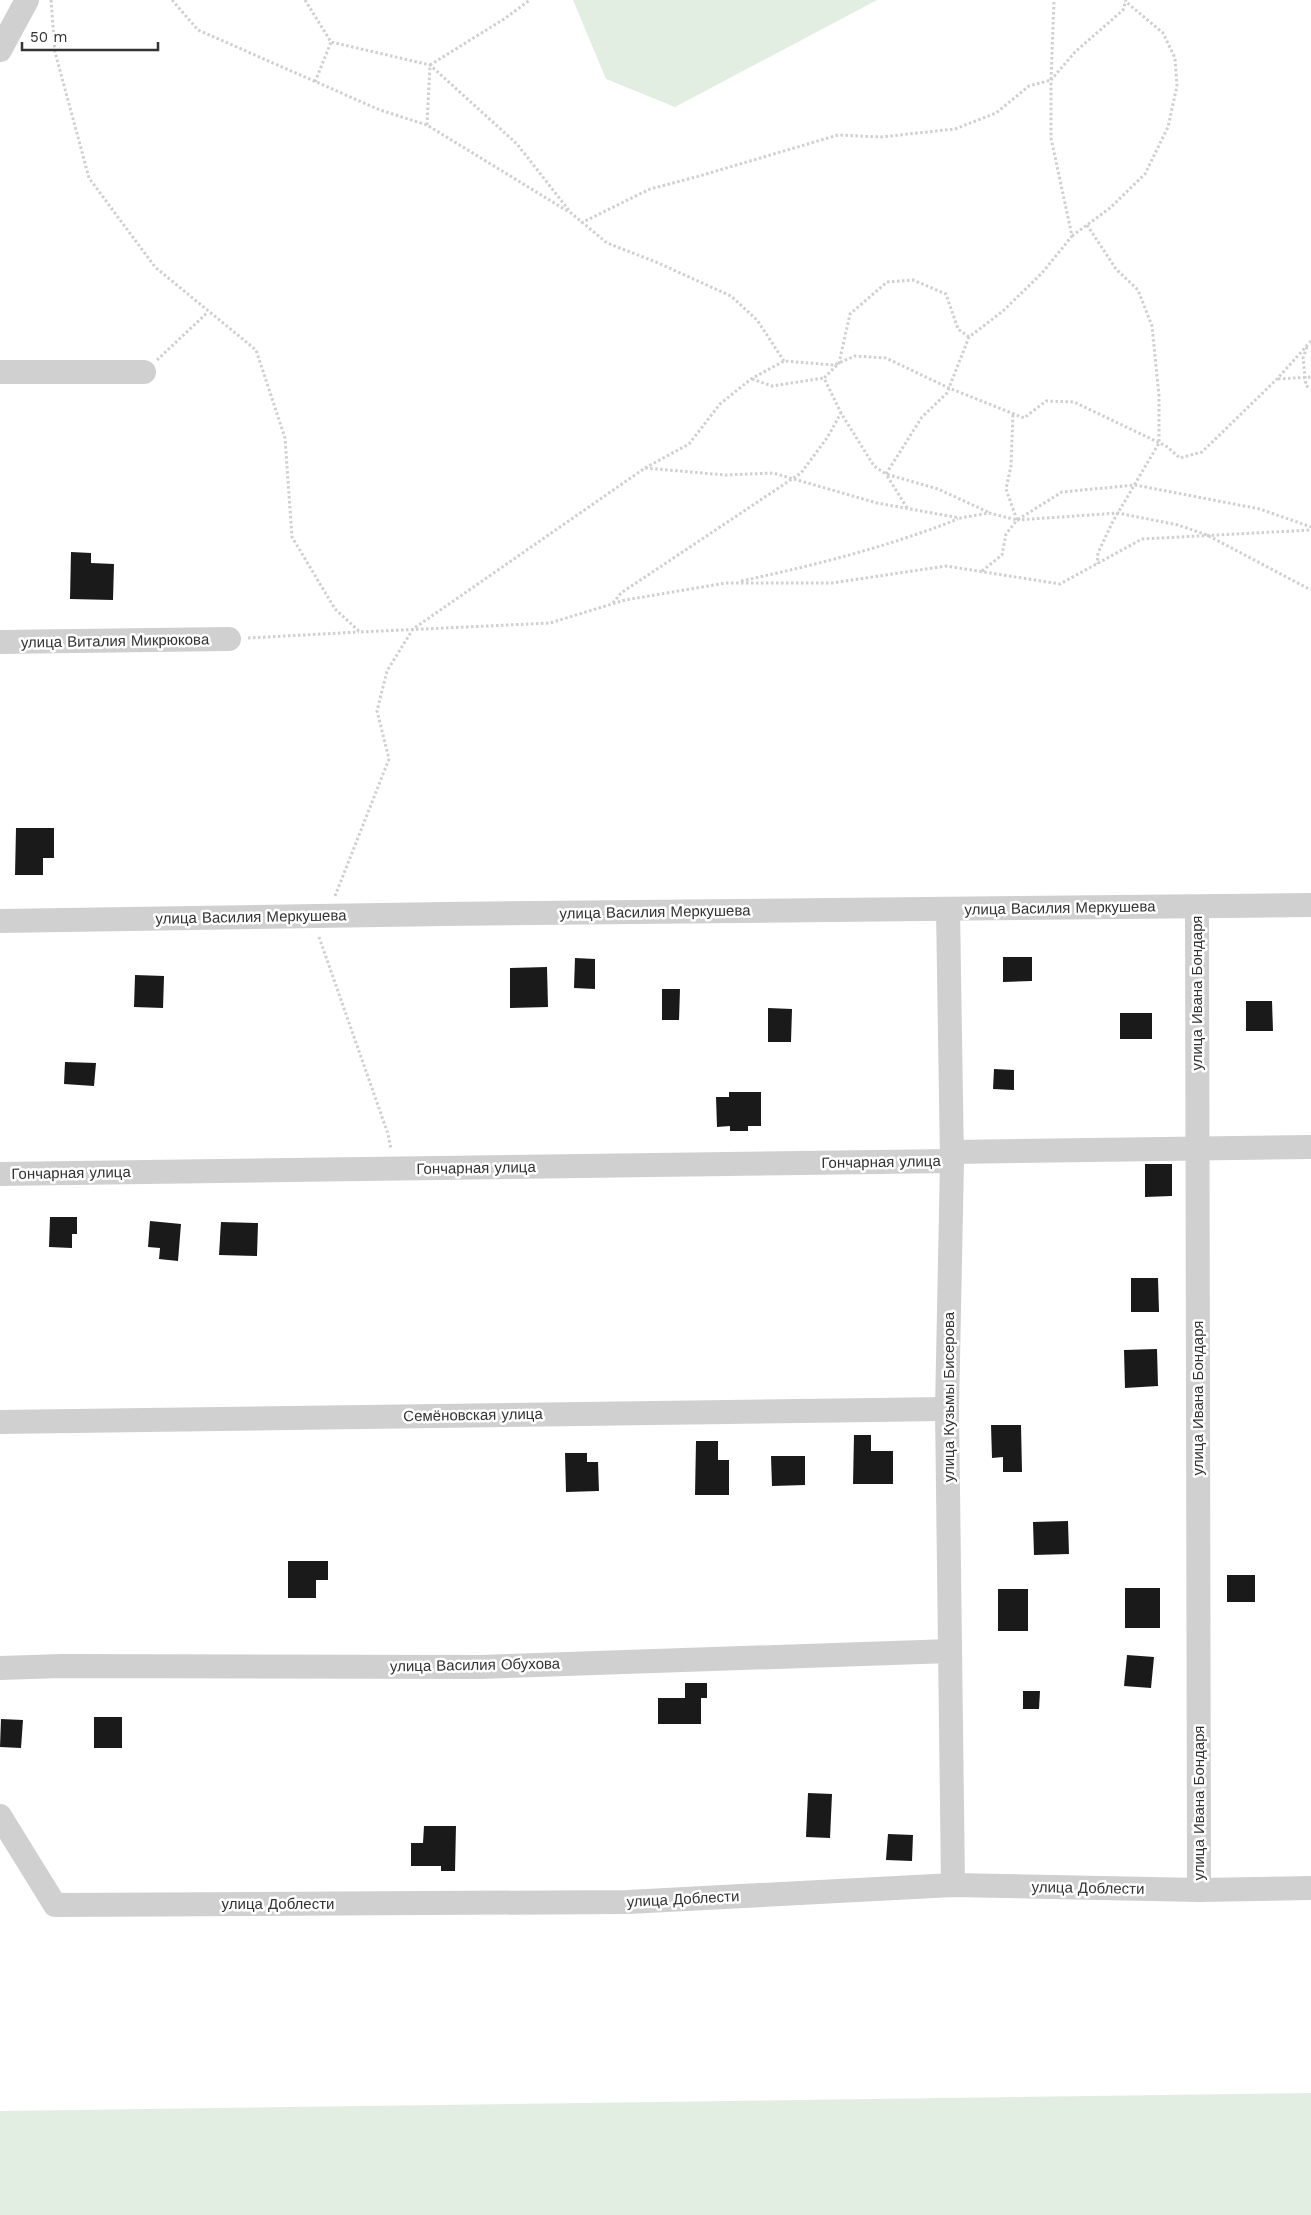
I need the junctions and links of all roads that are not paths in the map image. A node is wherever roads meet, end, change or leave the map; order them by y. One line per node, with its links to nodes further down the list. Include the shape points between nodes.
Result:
1 (27, 0): 2 (street)
2 (0, 50)
3 (0, 372): 4 (street)
4 (144, 372)
5 (229, 639): 6 (street, улица Виталия Микрюкова)
6 (0, 642)
7 (1311, 905): 8 (street, улица Василия Меркушева)
8 (1197, 906): 9 (street, улица Василия Меркушева); 12 (street, улица Ивана Бондаря)
9 (948, 909): 10 (street, улица Василия Меркушева); 13 (street, улица Кузьмы Бисерова)
10 (0, 920)
11 (1311, 1147): 12 (street, Гончарная улица)
12 (1198, 1148): 13 (street, Гончарная улица); 22 (street, улица Ивана Бондаря)
13 (952, 1156): 14 (street, Гончарная улица); 15 (street, улица Кузьмы Бисерова)
14 (0, 1174)
15 (947, 1409): 16 (street, Семёновская улица); 17 (street, улица Кузьмы Бисерова)
16 (0, 1422)
17 (950, 1650): 18 (street, улица Василия Обухова, via 479,1667); 20 (street, улица Кузьмы Бисерова)
18 (0, 1668)
19 (0, 1816): 20 (street, улица Доблести, via 55,1905 628,1902)
20 (953, 1885): 22 (street, улица Доблести)
21 (1311, 1888): 22 (street, улица Доблести)
22 (1199, 1890)

